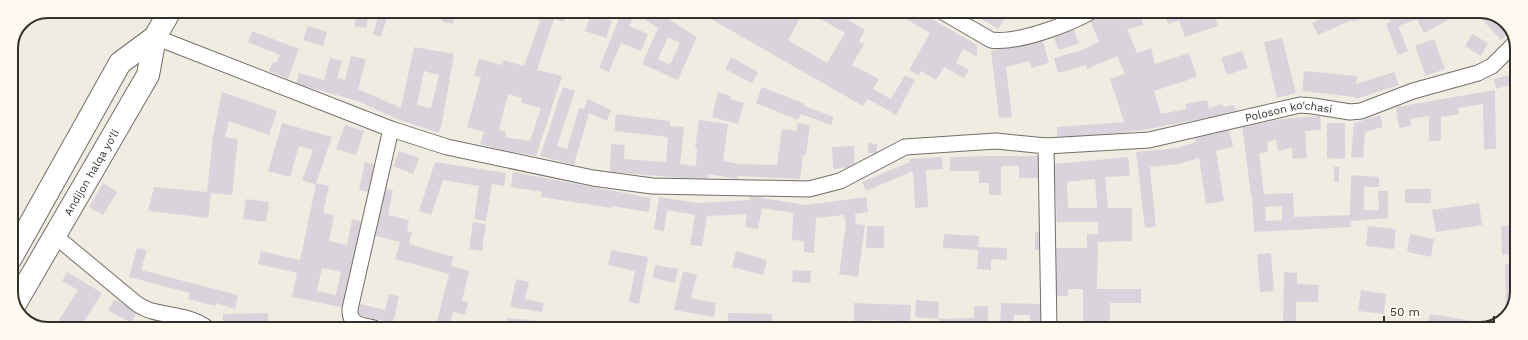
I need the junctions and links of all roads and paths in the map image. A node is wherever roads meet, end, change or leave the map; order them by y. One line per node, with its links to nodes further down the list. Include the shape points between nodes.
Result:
1 (166, 18): 4 (highway, Andijon halqa yo‘li)
2 (953, 18): 3 (street, via 991,40 1001,42 1049,30)
3 (1078, 18)
4 (155, 36): 6 (street, Poloson ko'chasi); 8 (highway, Andijon halqa yo‘li, via 148,75); 9 (highway, Andijon halqa yo‘li, via 120,63)
5 (1510, 48): 7 (street, Poloson ko'chasi, via 1492,66 1478,73 1413,91 1361,111 1350,112 1300,105 1149,140)
6 (391, 129): 7 (street, Poloson ko'chasi, via 447,147 593,178 652,186 809,189 840,182 905,147 996,141); 12 (street, via 350,309 350,317)
7 (1046, 146): 13 (street)
8 (55, 236): 10 (highway, Andijon halqa yo‘li); 11 (street, via 137,304 150,311)
9 (18, 245)
10 (19, 297)
11 (195, 322)
12 (356, 322)
13 (1049, 322)

